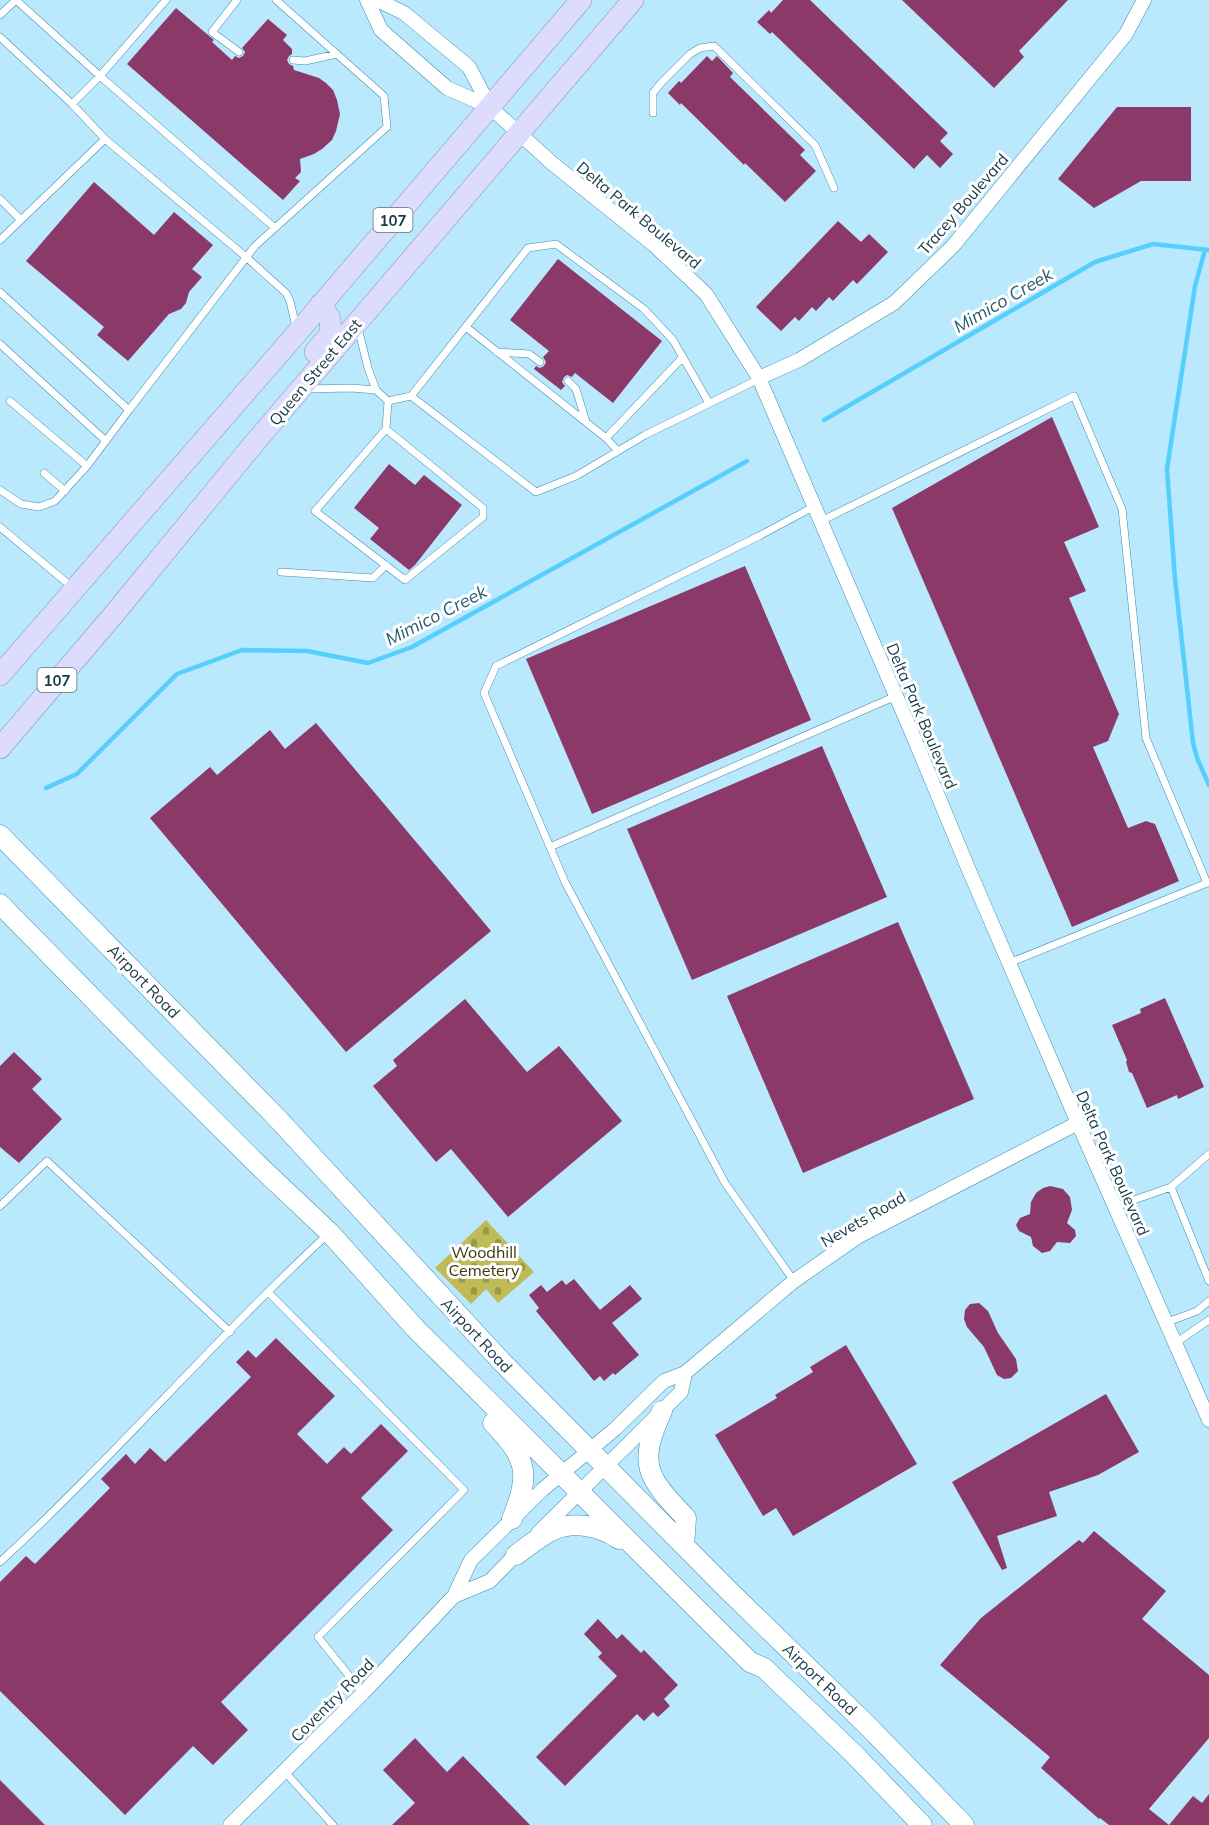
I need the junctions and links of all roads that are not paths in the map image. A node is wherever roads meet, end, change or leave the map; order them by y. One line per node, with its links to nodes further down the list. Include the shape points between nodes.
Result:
1 (16, 0): 10 (lane); 15 (lane)
2 (166, 0): 15 (lane)
3 (237, 0): 12 (lane, via 212,32)
4 (276, 0): 13 (lane)
5 (367, 0): 17 (street, via 381,30 447,88)
6 (377, 0): 17 (street, via 404,13 469,68)
7 (581, 0): 17 (main road, 107)
8 (633, 0): 19 (main road, Queen Street East / 107)
9 (1144, 0): 36 (street, Tracey Boulevard, via 1126,34 953,246 894,303 799,360)
10 (0, 15)
11 (0, 37): 16 (lane)
12 (239, 52)
13 (337, 54): 14 (lane); 24 (lane, via 384,96 387,127)
14 (293, 60)
15 (100, 76): 16 (lane); 24 (lane)
16 (72, 104): 20 (lane)
17 (489, 107): 19 (street, Delta Park Boulevard); 28 (main road, 107)
18 (652, 113): 21 (lane, via 653,93 661,83 690,54 714,46 815,145)
19 (519, 134): 29 (main road, Queen Street East / 107); 36 (street, Delta Park Boulevard, via 654,245 706,294)
20 (105, 139): 23 (lane); 26 (lane)
21 (834, 188)
22 (0, 199): 23 (lane)
23 (21, 220): 25 (lane)
24 (274, 228): 26 (lane)
25 (0, 240)
26 (246, 257): 31 (lane, via 286,293); 44 (lane)
27 (0, 292): 44 (lane)
28 (321, 304): 31 (main road, 107); 38 (main road, via 330,319 331,333 299,371)
29 (357, 322): 38 (main road, Queen Street East / 107); 39 (lane)
30 (466, 327): 33 (lane); 34 (lane, via 528,248 556,244 644,309); 40 (lane)
31 (297, 333): 59 (main road, 107)
32 (0, 344): 48 (lane)
33 (497, 352): 35 (lane, via 529,354); 45 (lane)
34 (683, 357): 43 (lane); 47 (lane)
35 (540, 362)
36 (759, 378): 43 (lane); 54 (street, Delta Park Boulevard)
37 (568, 381): 45 (lane, via 576,389)
38 (301, 389): 39 (lane); 62 (main road, Queen Street East / 107)
39 (376, 390): 41 (lane)
40 (411, 396): 41 (lane); 49 (lane, via 536,492 576,476)
41 (388, 400): 46 (lane)
42 (10, 401): 50 (lane)
43 (709, 403): 49 (lane)
44 (129, 410): 48 (lane)
45 (586, 423): 47 (lane)
46 (386, 429): 57 (lane, via 315,511); 57 (lane, via 483,508 483,517 405,580)
47 (606, 438): 49 (lane)
48 (106, 441): 50 (lane)
49 (618, 451)
50 (87, 466): 53 (lane)
51 (44, 473): 53 (lane)
52 (0, 490): 53 (lane, via 21,504 39,507 55,501)
53 (65, 491)
54 (814, 506): 55 (street, Delta Park Boulevard); 64 (lane, via 496,666 484,693)
55 (821, 521): 61 (street, Delta Park Boulevard); 66 (lane, via 1074,396 1122,509 1146,738 1208,883)
56 (0, 527): 59 (lane)
57 (386, 565): 58 (lane, via 373,578)
58 (281, 572)
59 (74, 589): 60 (main road, 107)
60 (0, 675)
61 (896, 696): 64 (lane); 66 (street, Delta Park Boulevard)
62 (0, 748)
63 (0, 835): 85 (main road, Airport Road, via 229,1068 501,1361)
64 (550, 847): 73 (lane, via 725,1183)
65 (0, 904): 72 (main road, Airport Road)
66 (1009, 963): 67 (street, Delta Park Boulevard)
67 (1078, 1123): 71 (street, Delta Park Boulevard); 73 (street, Nevets Road, via 859,1236)
68 (1209, 1154): 69 (lane)
69 (1171, 1187): 71 (lane); 74 (lane)
70 (0, 1206): 79 (lane, via 47,1161)
71 (1114, 1207): 78 (street, Delta Park Boulevard)
72 (330, 1233): 75 (lane); 82 (main road, Airport Road)
73 (794, 1281): 81 (street, Nevets Road)
74 (1209, 1281)
75 (268, 1292): 79 (lane); 95 (lane, via 464,1490 318,1637)
76 (1209, 1301): 78 (lane, via 1197,1311)
77 (1209, 1320): 80 (lane)
78 (1165, 1323): 80 (street, Delta Park Boulevard)
79 (230, 1332): 93 (lane)
80 (1174, 1344): 84 (street, Delta Park Boulevard)
81 (685, 1373): 83 (street, Nevets Road, via 681,1392); 85 (street, Nevets Road, via 664,1381)
82 (478, 1391): 87 (main road, Airport Road); 89 (main road, via 484,1414 519,1453 523,1490)
83 (662, 1411): 86 (street, Nevets Road); 90 (main road, via 651,1434 648,1465 663,1494 686,1518)
84 (1209, 1420)
85 (589, 1450): 86 (main road, Airport Road); 87 (street, Coventry Road)
86 (606, 1467): 88 (street, Coventry Road); 90 (main road, Airport Road)
87 (561, 1474): 88 (main road, Airport Road); 89 (street, Coventry Road)
88 (580, 1492): 91 (street, Coventry Road); 92 (main road, Airport Road)
89 (512, 1520): 94 (street, Coventry Road, via 471,1560)
90 (684, 1546): 100 (main road, Airport Road)
91 (516, 1555): 92 (main road, via 551,1531 591,1526); 94 (street, Coventry Road, via 489,1581)
92 (644, 1556): 99 (main road, Airport Road, via 750,1662 764,1668 853,1753)
93 (0, 1562)
94 (454, 1596): 95 (street, Coventry Road)
95 (363, 1694): 96 (street, Coventry Road)
96 (285, 1771): 97 (street, Coventry Road); 98 (lane)
97 (230, 1825)
98 (333, 1825)
99 (922, 1825)
100 (964, 1825)

